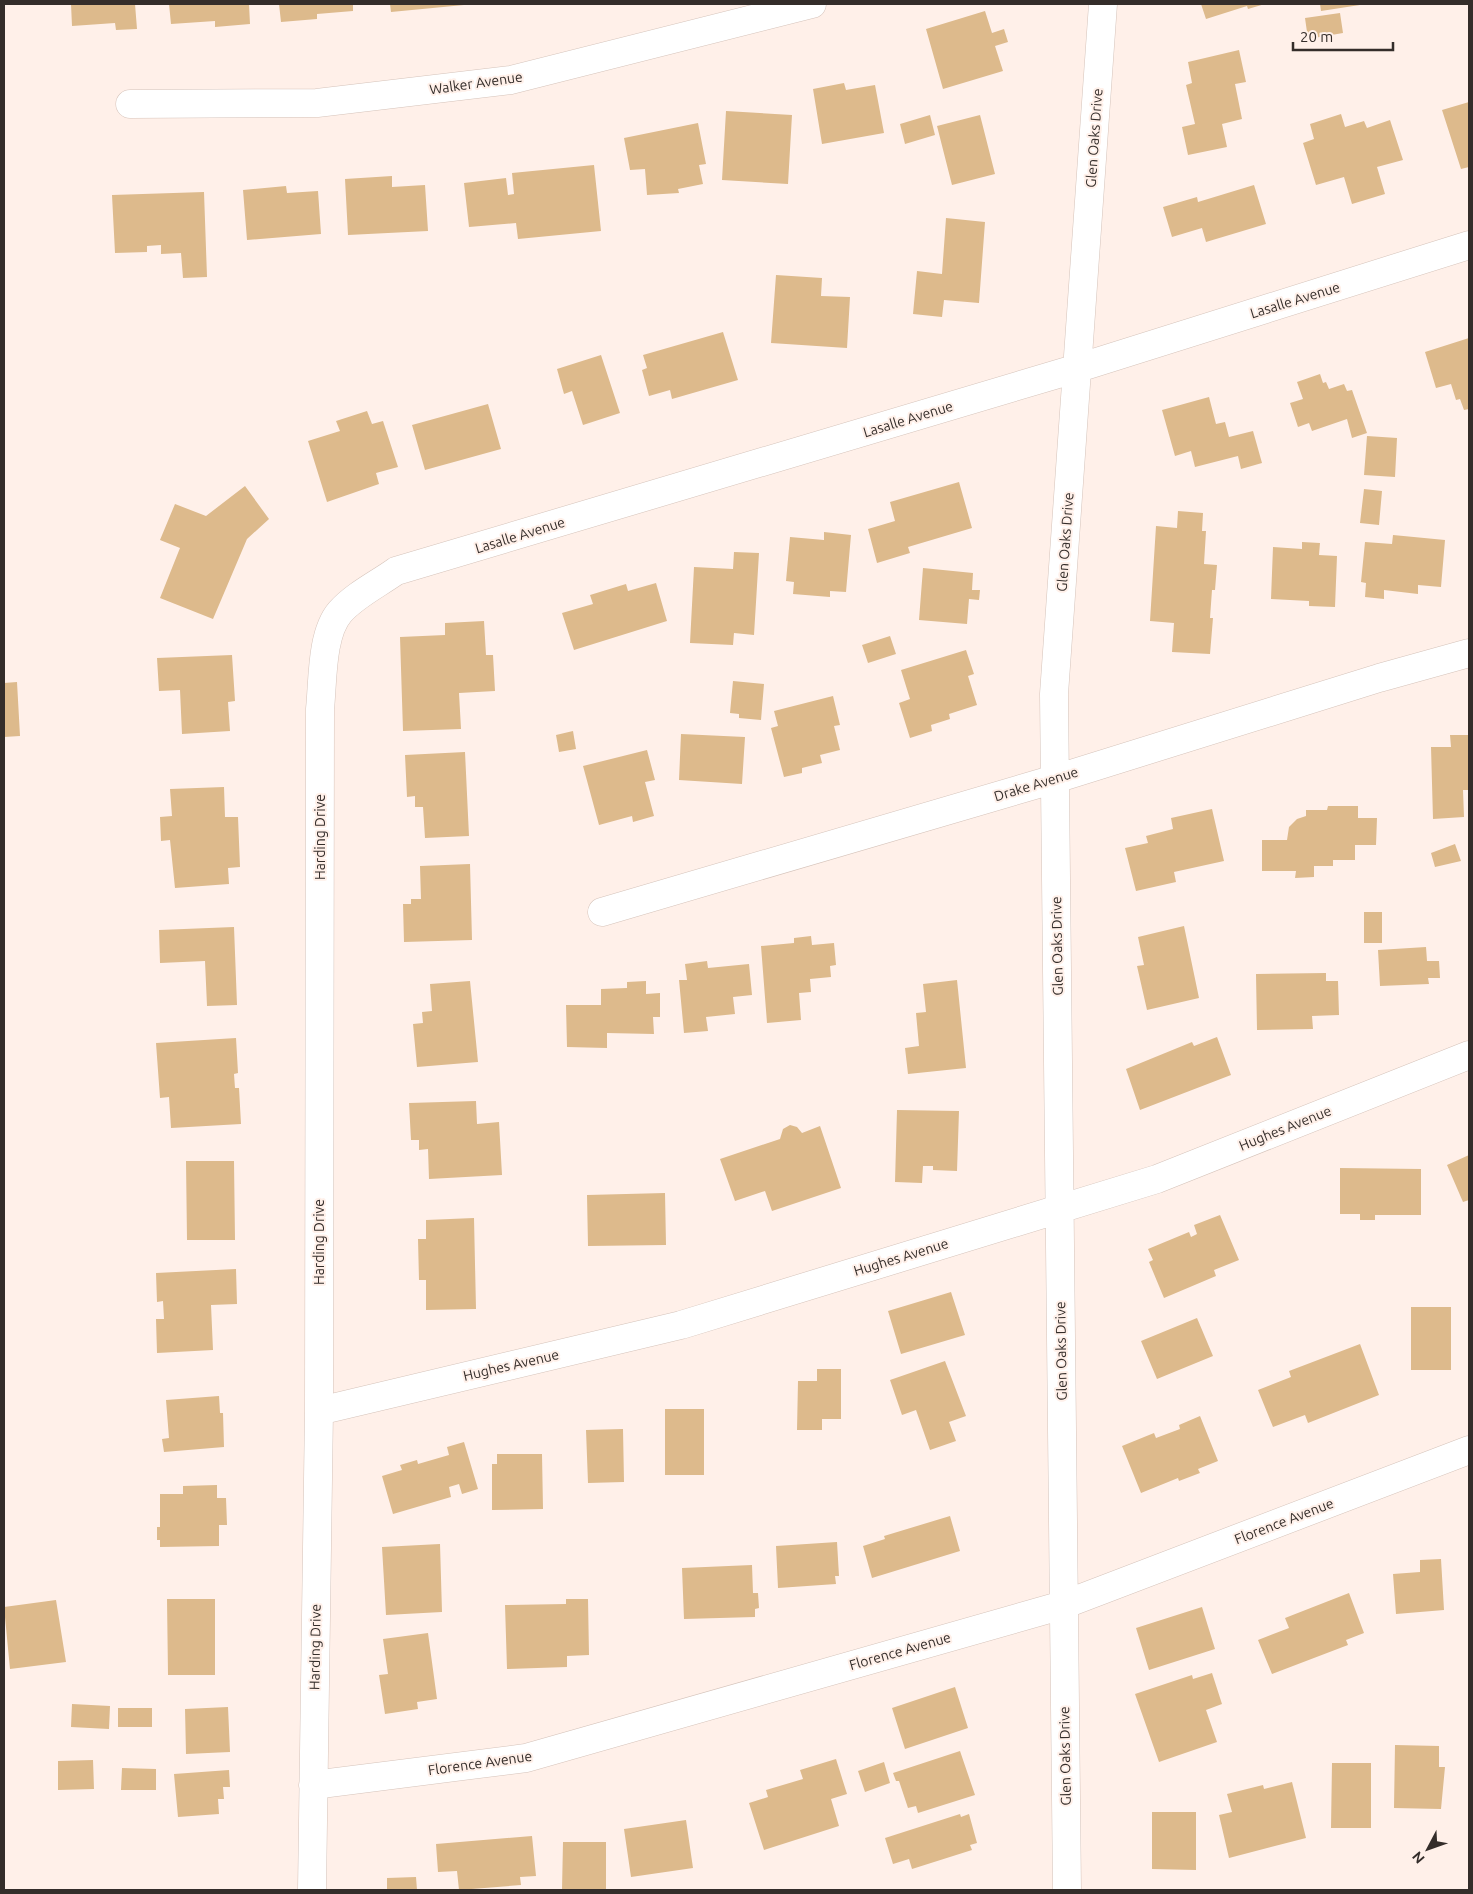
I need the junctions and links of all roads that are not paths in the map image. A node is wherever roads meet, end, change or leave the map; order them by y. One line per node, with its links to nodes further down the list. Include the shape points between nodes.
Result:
1 (812, 4): 3 (street, Walker Avenue, via 511,80 316,103)
2 (1103, 4): 5 (street, Glen Oaks Drive)
3 (130, 104)
4 (1469, 246): 5 (street, Lasalle Avenue)
5 (1078, 368): 6 (street, Lasalle Avenue, via 396,572); 8 (street, Glen Oaks Drive, via 1054,694)
6 (352, 602): 12 (street, Harding Drive, via 339,614 328,635 320,709)
7 (1469, 653): 8 (street, Drake Avenue)
8 (1055, 779): 9 (street, Drake Avenue); 11 (street, Glen Oaks Drive)
9 (602, 912)
10 (1469, 1055): 11 (street, Hughes Avenue, via 1157,1179)
11 (1059, 1209): 12 (street, Hughes Avenue, via 681,1325); 14 (street, Glen Oaks Drive)
12 (318, 1411): 15 (street, Harding Drive)
13 (1469, 1450): 14 (street, Florence Avenue)
14 (1063, 1605): 15 (street, Florence Avenue, via 526,1758); 17 (street, Glen Oaks Drive)
15 (314, 1785): 16 (street, Harding Drive)
16 (312, 1890)
17 (1067, 1890)

